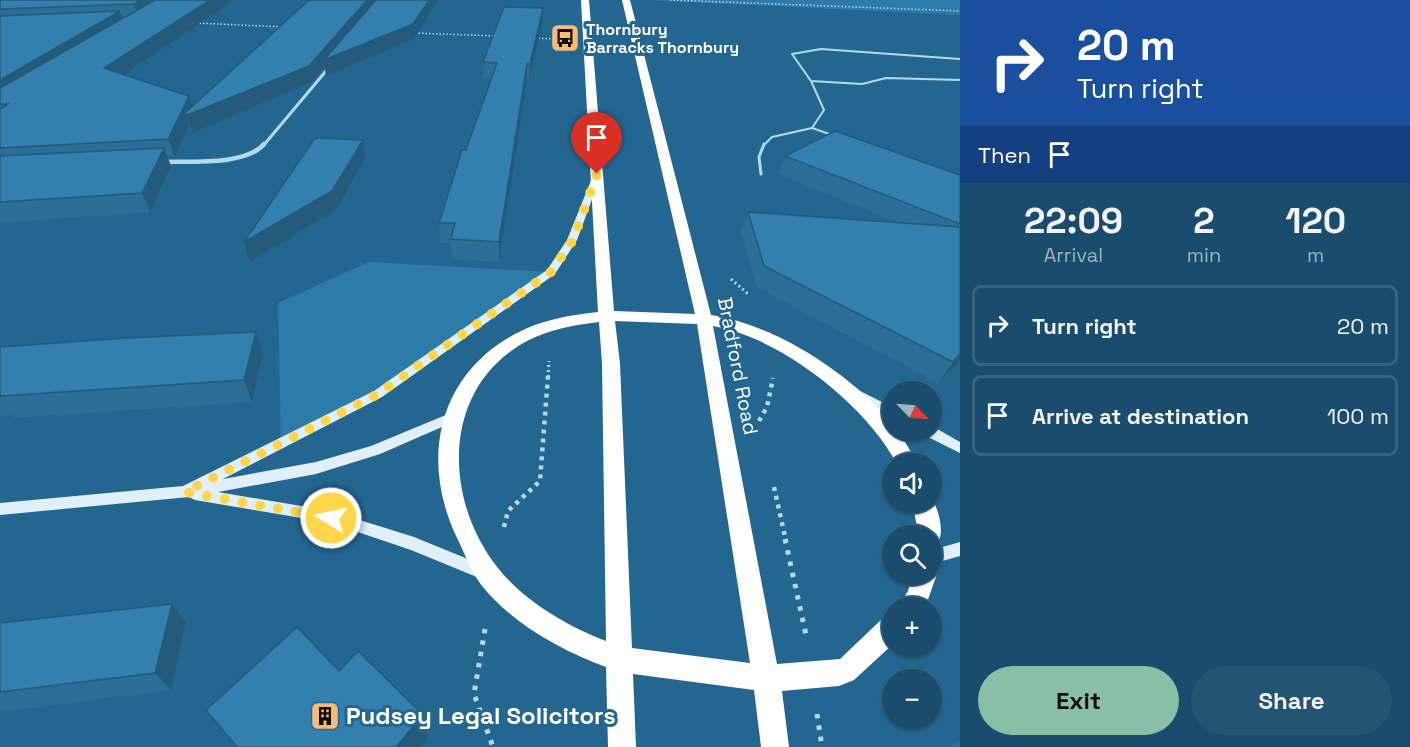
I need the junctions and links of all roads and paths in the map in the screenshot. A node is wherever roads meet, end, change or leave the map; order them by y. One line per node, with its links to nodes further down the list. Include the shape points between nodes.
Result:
1 (585, 0): 10 (highway)
2 (626, 0): 21 (highway, Bradford Road)
3 (670, 0): 4 (path)
4 (960, 11)
5 (186, 23): 6 (path)
6 (290, 27)
7 (416, 33): 8 (path)
8 (506, 37)
9 (529, 38): 10 (path)
10 (588, 40): 18 (highway)
11 (338, 56): 17 (street, via 260,149 236,158)
12 (960, 59): 14 (lane, via 821,49 792,54)
13 (960, 80): 14 (lane, via 886,78 862,84)
14 (811, 81): 15 (lane, via 824,110)
15 (812, 128): 16 (lane); 19 (lane, via 772,137 763,145 759,157)
16 (844, 139)
17 (154, 162)
18 (597, 174): 20 (highway); 32 (main road, via 573,240 551,272 378,394)
19 (761, 174)
20 (608, 316): 21 (highway); 26 (highway, via 579,318 525,333 500,350 482,369); 41 (highway)
21 (704, 320): 24 (highway, via 729,324 768,340 803,358); 42 (highway, Bradford Road)
22 (549, 355): 34 (path, via 540,482 508,511)
23 (773, 370): 27 (path, via 773,386 759,420)
24 (838, 384): 25 (main road); 30 (highway, via 873,414)
25 (882, 407)
26 (453, 417): 32 (main road, via 392,444 316,468); 38 (highway, via 446,444 446,472 454,506)
27 (762, 432)
28 (942, 438): 29 (main road)
29 (960, 448)
30 (903, 453)
31 (772, 478): 35 (path)
32 (185, 492): 33 (main road); 38 (main road, via 331,518 414,544)
33 (0, 508)
34 (503, 528)
35 (787, 548)
36 (960, 549): 37 (main road)
37 (942, 554)
38 (488, 575): 41 (highway, via 518,604 566,636)
39 (882, 636): 42 (highway, via 846,670 814,676)
40 (483, 639): 43 (path, via 474,694)
41 (619, 658): 42 (highway, via 692,670); 44 (highway)
42 (766, 676): 45 (highway, Bradford Road)
43 (493, 747)
44 (622, 747)
45 (775, 747)

